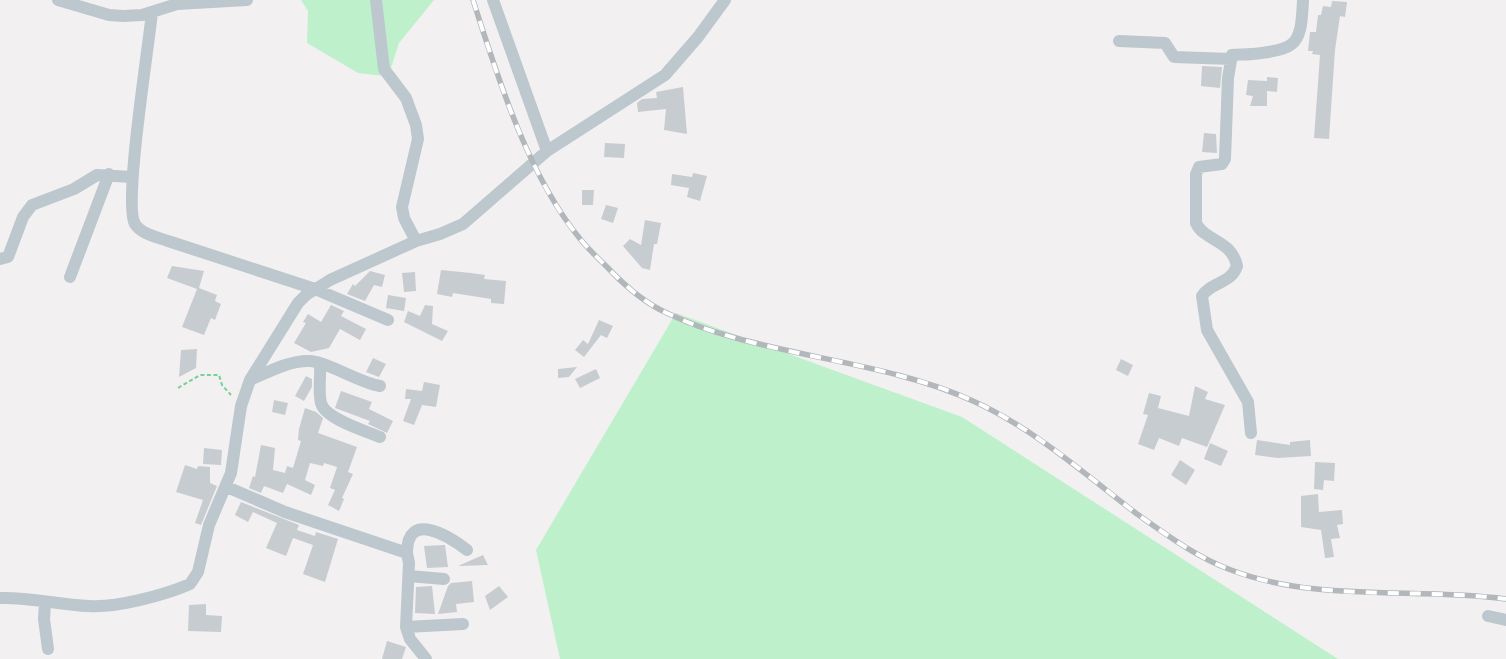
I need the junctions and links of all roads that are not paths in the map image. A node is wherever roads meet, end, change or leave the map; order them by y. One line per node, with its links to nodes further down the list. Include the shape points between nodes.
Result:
1 (58, 0): 7 (street, via 109,15 132,16)
2 (247, 0): 7 (street, via 188,2)
3 (376, 0): 13 (street, via 384,69 406,98 416,124 418,139 402,207 406,225)
4 (492, 0): 10 (street)
5 (725, 0): 10 (street, via 665,75)
6 (1304, 0): 9 (street, via 1302,26 1290,47 1256,54 1235,54)
7 (152, 12): 12 (street)
8 (1120, 41): 9 (street, via 1165,43 1174,57)
9 (1230, 59): 21 (street, via 1225,160 1222,164 1198,168 1194,218 1199,230 1221,242 1236,263 1232,276 1203,292 1201,302 1206,330 1248,402)
10 (547, 151): 13 (street, via 463,224)
11 (109, 174): 12 (street); 14 (street, via 92,176 74,189 32,205 23,217 8,257); 15 (street)
12 (132, 177): 16 (street, via 132,218 144,232)
13 (416, 241): 16 (street)
14 (0, 259)
15 (70, 277)
16 (314, 289): 17 (street); 19 (street, via 298,303)
17 (388, 320)
18 (320, 363): 19 (street, via 298,362); 20 (street); 22 (street, via 321,403 325,410 335,418)
19 (250, 380): 23 (street, via 241,406)
20 (380, 386)
21 (1251, 433)
22 (380, 437)
23 (227, 487): 25 (street, via 285,512); 29 (street, via 209,525 198,572 190,584 106,606)
24 (466, 550): 25 (street, via 450,537 427,529 416,531 411,536)
25 (407, 553): 26 (street)
26 (409, 576): 27 (street); 33 (street)
27 (444, 579)
28 (0, 598): 29 (street)
29 (45, 602): 34 (street)
30 (1488, 616): 31 (street)
31 (1506, 620)
32 (463, 624): 33 (street)
33 (406, 628): 35 (street, via 410,639)
34 (48, 649)
35 (426, 659)

